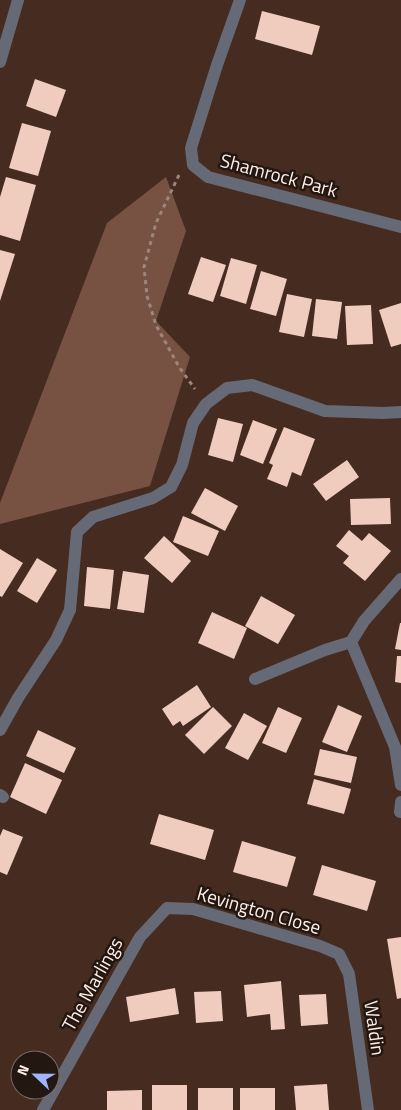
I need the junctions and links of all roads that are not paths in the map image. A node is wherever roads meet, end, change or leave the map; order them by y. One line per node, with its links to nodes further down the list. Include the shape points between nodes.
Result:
1 (18, 0): 3 (street)
2 (240, 0): 4 (street, Shamrock Park, via 191,148 193,165 208,176)
3 (0, 62)
4 (401, 227)
5 (401, 412): 9 (street, via 325,411 252,385 227,388 206,404 193,423 182,465 171,487 153,498 93,516 77,532 70,610 56,640)
6 (401, 579): 7 (street, via 364,621)
7 (352, 642): 8 (street); 10 (street, via 395,747)
8 (254, 679)
9 (0, 730)
10 (401, 785)
11 (167, 908): 12 (street, Kevington Close, via 193,908); 13 (street, The Marlings, via 140,937)
12 (339, 954): 14 (street, Waldin, via 349,974)
13 (43, 1110)
14 (368, 1110)

